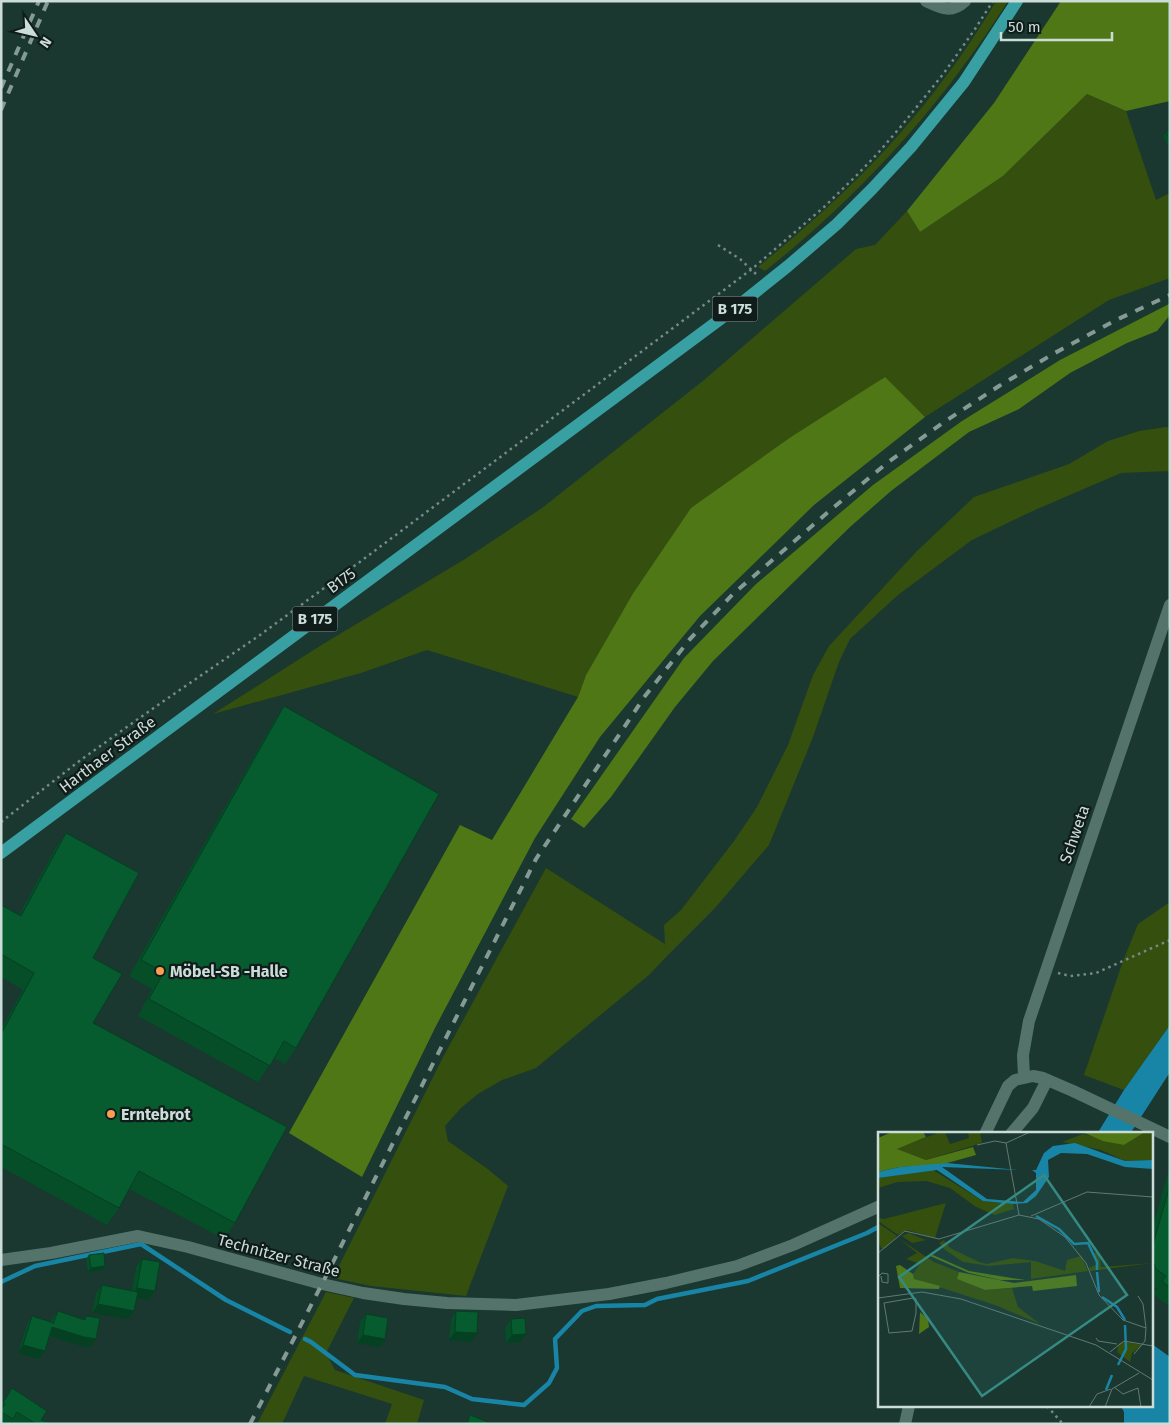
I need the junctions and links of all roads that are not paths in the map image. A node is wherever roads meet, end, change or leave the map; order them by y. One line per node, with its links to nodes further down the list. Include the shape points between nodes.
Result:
1 (926, 1): 2 (street, via 945,10 959,7)
2 (965, 1)
3 (1017, 1): 5 (main road, B175 / B 175, via 964,82 911,147 837,224 738,306)
4 (1170, 605): 7 (street, Schweta, via 1026,1031)
5 (232, 680): 6 (main road, Harthaer Straße / B 175)
6 (1, 853)
7 (1024, 1077): 8 (street); 9 (street, via 1008,1086)
8 (1047, 1080): 10 (street, via 1033,1108); 11 (street)
9 (986, 1132)
10 (1013, 1132)
11 (1170, 1137)
12 (878, 1207): 13 (street, Technitzer Straße, via 793,1246 737,1266 610,1294 516,1305 447,1303 371,1294 138,1236)
13 (1, 1260)
14 (908, 1408): 15 (street)
15 (905, 1424)

